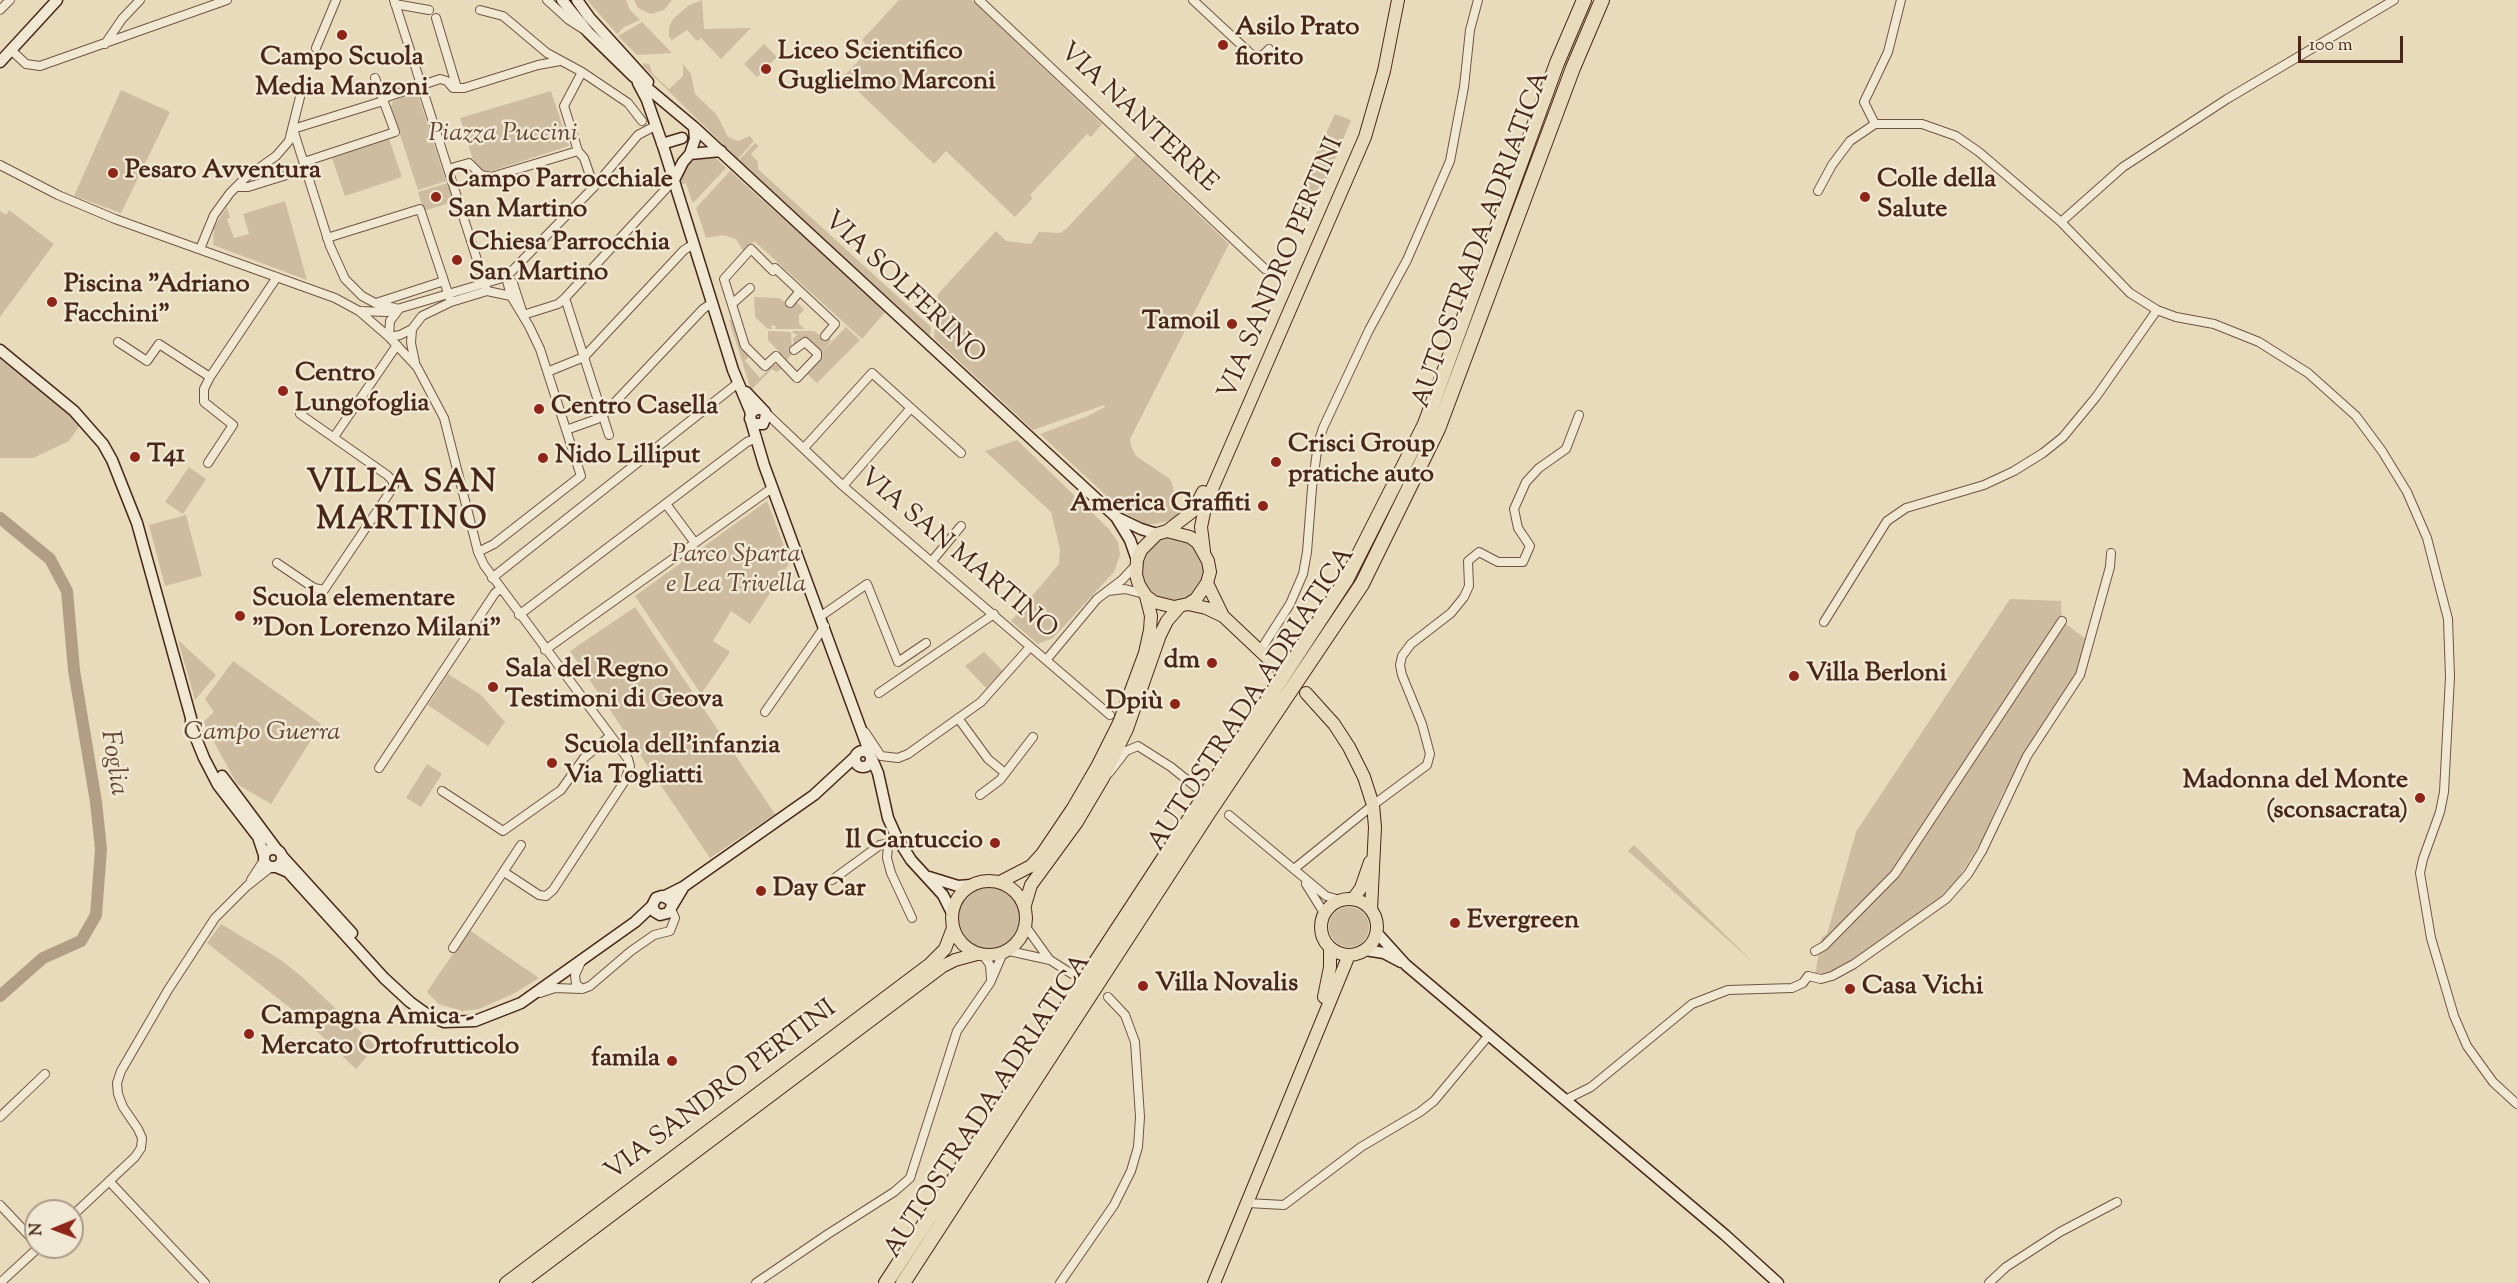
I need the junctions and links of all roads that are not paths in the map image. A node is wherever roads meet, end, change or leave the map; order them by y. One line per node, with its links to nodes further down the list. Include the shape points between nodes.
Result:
1 (10, 0): 19 (street)
2 (57, 0): 26 (street)
3 (140, 0): 24 (street)
4 (227, 0): 24 (street)
5 (336, 0): 25 (street)
6 (547, 0): 23 (street, VIA SOLFERINO)
7 (562, 0): 23 (street, VIA SOLFERINO)
8 (577, 0): 37 (street, VIA SOLFERINO)
9 (979, 0): 63 (street, VIA NANTERRE)
10 (1193, 0): 27 (street, via 1251,54 1258,56)
11 (1392, 0): 110 (main road, VIA SANDRO PERTINI, via 1368,105 1337,188 1199,500 1193,511)
12 (1398, 0): 112 (main road, VIA SANDRO PERTINI, via 1365,136 1206,503 1201,527)
13 (1478, 0): 133 (street, via 1450,161 1407,260 1323,428 1303,574 1290,604)
14 (1584, 0): 213 (highway, AUTOSTRADA ADRIATICA, via 1557,63 1425,424 1346,580)
15 (1602, 0): 214 (highway, AUTOSTRADA ADRIATICA, via 1438,429 1362,584)
16 (1901, 0): 41 (street, via 1888,52 1864,102)
17 (2394, 0): 59 (street, via 2227,99 2123,167)
18 (395, 2): 20 (street); 35 (street)
19 (0, 10)
20 (429, 10)
21 (480, 10): 28 (street, via 503,16)
22 (436, 18): 36 (street)
23 (588, 32): 33 (street, VIA SOLFERINO)
24 (104, 45): 26 (street, via 33,67)
25 (316, 48)
26 (11, 50): 30 (street)
27 (1267, 51)
28 (551, 56): 29 (street); 31 (street)
29 (560, 61): 31 (street); 32 (street)
30 (0, 62)
31 (538, 65): 36 (street)
32 (582, 72): 40 (street, via 628,103); 48 (street, via 564,106)
33 (633, 76): 37 (street, VIA SOLFERINO); 42 (street, via 644,92)
34 (375, 78): 39 (street)
35 (421, 85): 36 (street, via 440,79); 39 (street); 54 (street)
36 (457, 88)
37 (659, 96): 43 (street, VIA SOLFERINO)
38 (300, 98): 44 (street)
39 (384, 100): 44 (street); 53 (street, via 395,132)
40 (642, 121)
41 (1875, 124): 58 (street, via 1850,141); 59 (street, via 1922,124 1956,136)
42 (656, 126): 47 (street); 57 (street, via 638,135)
43 (694, 127): 49 (street, VIA SOLFERINO); 51 (street)
44 (293, 129): 46 (street); 50 (street)
45 (682, 138): 47 (street)
46 (289, 141): 50 (street); 56 (street)
47 (662, 144): 55 (street)
48 (578, 151): 54 (street, via 491,177 482,175 469,162); 57 (street)
49 (721, 151): 51 (street); 108 (street, VIA SOLFERINO)
50 (301, 153): 53 (street)
51 (690, 154): 55 (street)
52 (0, 165): 62 (street, via 71,201)
53 (305, 165): 56 (street, via 248,187); 60 (street)
54 (448, 169): 67 (street)
55 (674, 180): 61 (street); 72 (street)
56 (237, 187): 62 (street, via 214,215)
57 (594, 187): 65 (street)
58 (1818, 190)
59 (2061, 222): 77 (street, via 2130,293)
60 (327, 238): 66 (street, via 420,209); 73 (street, via 345,279)
61 (694, 244): 74 (street); 88 (street)
62 (200, 249): 64 (street)
63 (1265, 269)
64 (278, 277): 78 (street); 91 (street)
65 (506, 277): 67 (street); 70 (street); 80 (street, via 513,283)
66 (444, 281): 71 (street); 73 (street)
67 (485, 287): 70 (street); 71 (street)
68 (750, 288): 79 (street)
69 (800, 291): 75 (street); 79 (street, via 751,249 724,279); 82 (street, via 835,324)
70 (511, 296): 80 (street)
71 (449, 298): 76 (street); 81 (street, via 422,316)
72 (565, 298): 80 (street); 88 (street)
73 (375, 303): 76 (street)
74 (712, 303): 79 (street); 95 (street)
75 (790, 303)
76 (400, 308): 78 (street, via 387,312); 83 (street, via 390,321)
77 (2157, 310): 129 (street, via 2096,397 2063,437 2043,453 1983,485 1906,508 1887,521); 199 (street, via 2214,324 2259,342 2308,373 2356,416 2407,492 2444,597 2450,642 2444,792 2422,860 2421,887 2431,938 2467,1046 2493,1082)
78 (359, 311): 83 (street)
79 (728, 312): 87 (street, via 745,346 765,366 776,356 796,378 817,355 805,342); 92 (street)
80 (523, 315): 98 (street, via 540,349)
81 (412, 329): 83 (street); 89 (street)
82 (825, 336)
83 (389, 337): 85 (street)
84 (118, 342): 91 (street, via 147,361 159,344)
85 (397, 345): 89 (street); 100 (street)
86 (0, 350): 141 (street, via 74,411 112,460 136,523)
87 (794, 350)
88 (584, 357): 90 (street); 95 (street)
89 (417, 367): 113 (street, via 444,418)
90 (552, 370)
91 (210, 378): 104 (street, via 204,389 204,402 233,424)
92 (738, 383): 97 (street); 118 (street)
93 (910, 409): 102 (street, via 872,373); 103 (street); 105 (street)
94 (300, 414): 100 (street)
95 (603, 415): 98 (street); 99 (street)
96 (1579, 416): 155 (street, via 1566,448 1526,482 1514,509 1518,528 1530,546 1523,562 1498,562 1479,552 1468,561 1469,586 1464,597 1402,656 1402,675 1422,724 1430,760)
97 (759, 417): 101 (street); 102 (street, VIA SAN MARTINO, via 779,426)
98 (566, 430): 113 (street, via 581,476 494,544)
99 (609, 435)
100 (334, 437): 117 (street, via 389,477 394,486 391,494 324,590 314,588)
101 (757, 438): 106 (street); 107 (street)
102 (804, 448): 105 (street, VIA SAN MARTINO)
103 (961, 453)
104 (208, 463)
105 (843, 486): 115 (street, VIA SAN MARTINO)
106 (772, 488): 111 (street); 127 (street)
107 (666, 504): 111 (street); 125 (street)
108 (1116, 517): 110 (street, VIA SOLFERINO, via 1141,529); 116 (street, VIA SOLFERINO, via 1130,540)
109 (961, 526): 115 (street)
110 (1162, 532): 112 (main road, via 1190,537); 116 (main road, VIA SANDRO PERTINI, via 1141,550)
111 (695, 543): 132 (street)
112 (1204, 551): 119 (main road, VIA SANDRO PERTINI, via 1210,572)
113 (478, 552): 118 (street)
114 (2111, 553): 198 (street, via 2080,675 2027,756 1982,851 1952,894 1832,976 1808,976 1792,988 1728,990 1692,1004 1591,1088)
115 (932, 561): 124 (street, VIA SAN MARTINO)
116 (1136, 562): 121 (street, via 1122,580); 122 (main road, via 1139,585)
117 (277, 563)
118 (492, 578): 120 (street)
119 (1207, 583): 123 (main road, via 1196,598); 126 (main road)
120 (500, 589): 125 (street); 148 (street)
121 (1106, 591): 122 (street, via 1125,589); 134 (street)
122 (1145, 595): 123 (main road, via 1164,606); 166 (main road, via 1151,616 1144,653 1119,723 1098,765 1042,854 1031,866)
123 (1184, 605): 126 (main road); 150 (main road, via 1167,621 1160,635 1127,729)
124 (994, 614): 131 (street, VIA SAN MARTINO); 136 (street)
125 (519, 615): 132 (street)
126 (1223, 615): 133 (main road)
127 (823, 621): 130 (street, via 867,584 898,662); 138 (street); 139 (street)
128 (2062, 621): 182 (street, via 1894,874)
129 (1824, 622)
130 (926, 643)
131 (1030, 647): 134 (street, VIA SAN MARTINO); 142 (street, via 994,689)
132 (545, 650): 144 (street)
133 (1260, 651): 135 (main road)
134 (1047, 659): 140 (street, VIA SAN MARTINO)
135 (1276, 666)
136 (879, 693)
137 (1306, 693): 155 (main road, via 1349,747)
138 (852, 709): 142 (street, via 881,756 898,758); 143 (street)
139 (765, 712)
140 (1110, 715)
141 (191, 718): 160 (street, via 224,780); 161 (street, via 210,771 258,837)
142 (958, 718): 149 (street, via 988,759)
143 (858, 726): 146 (street, via 860,741); 147 (street, via 866,740)
144 (610, 736): 153 (street, via 584,758 561,790 503,831); 163 (street, via 628,759 629,773 553,890 546,896 539,895)
145 (1033, 737): 149 (street)
146 (856, 755): 147 (street, via 857,765); 151 (street)
147 (867, 762): 151 (street); 157 (street, via 879,782)
148 (379, 768)
149 (1005, 773): 154 (street)
150 (1103, 778): 152 (street, via 1132,747 1146,749); 170 (main road, via 1031,885)
151 (829, 782): 171 (street, via 683,887)
152 (1197, 788)
153 (442, 791)
154 (980, 795)
155 (1373, 805): 159 (main road); 162 (street)
156 (1229, 815): 162 (street)
157 (892, 842): 164 (street); 165 (street, via 880,845); 175 (street, via 887,858)
158 (521, 845): 163 (street)
159 (1374, 849): 168 (main road, via 1361,888); 172 (main road)
160 (280, 853): 161 (street, via 281,863); 161 (street, via 270,849); 192 (street)
161 (269, 862): 192 (street, via 288,872); 201 (street, via 215,918 121,1071 118,1094 142,1138 141,1148)
162 (1296, 870): 169 (street, via 1326,896); 174 (street)
163 (504, 872): 179 (street)
164 (926, 876): 167 (street, via 950,885); 173 (street)
165 (832, 880)
166 (1000, 882): 167 (main road); 170 (main road, via 1019,895)
167 (971, 885): 173 (main road)
168 (1353, 899): 169 (main road); 172 (main road)
169 (1340, 900): 174 (main road)
170 (1025, 905): 176 (main road)
171 (664, 908): 186 (street, via 635,922); 191 (street, via 663,933 654,935)
172 (1371, 909): 178 (main road)
173 (952, 913): 177 (main road)
174 (1324, 913): 180 (main road, via 1321,932)
175 (912, 918)
176 (1026, 927): 183 (main road); 187 (street)
177 (953, 928): 184 (main road, via 966,948); 210 (main road, VIA SANDRO PERTINI, via 945,949 930,964)
178 (1377, 933): 181 (main road); 188 (street)
179 (453, 948)
180 (1330, 948): 185 (main road); 196 (main road, via 1328,983)
181 (1365, 950): 185 (main road); 188 (street, via 1384,953)
182 (1815, 951)
183 (1006, 952): 184 (main road, VIA SANDRO PERTINI); 187 (street); 190 (street)
184 (980, 955): 190 (street, via 990,965); 211 (main road, VIA SANDRO PERTINI, via 943,966)
185 (1349, 955): 196 (main road)
186 (582, 960): 191 (street, via 575,975 576,984); 193 (street)
187 (1050, 960): 189 (street)
188 (1406, 964): 195 (street)
189 (1072, 974)
190 (990, 983): 212 (street, via 957,1031 910,1178)
191 (582, 989): 193 (street, via 555,988)
192 (399, 992): 193 (street, via 428,1015 444,1022 475,1021)
193 (535, 994)
194 (1108, 997): 215 (street, via 1125,1015 1135,1042 1138,1147 1114,1205)
195 (1489, 1035): 198 (street); 203 (street, via 1434,1101 1420,1112 1361,1148 1284,1205)
196 (1315, 1036): 203 (main road)
197 (45, 1074): 200 (street)
198 (1565, 1100): 217 (street)
199 (2517, 1104)
200 (0, 1117)
201 (109, 1181): 205 (street); 209 (street)
202 (2117, 1202): 218 (street, via 2060,1232 2006,1267)
203 (1247, 1203): 216 (main road)
204 (0, 1205): 206 (street)
205 (84, 1205)
206 (24, 1230)
207 (26, 1259): 208 (street)
208 (0, 1283)
209 (205, 1283)
210 (506, 1283)
211 (521, 1283)
212 (756, 1283)
213 (886, 1283)
214 (903, 1283)
215 (1060, 1283)
216 (1214, 1283)
217 (1778, 1283)
218 (1989, 1283)

